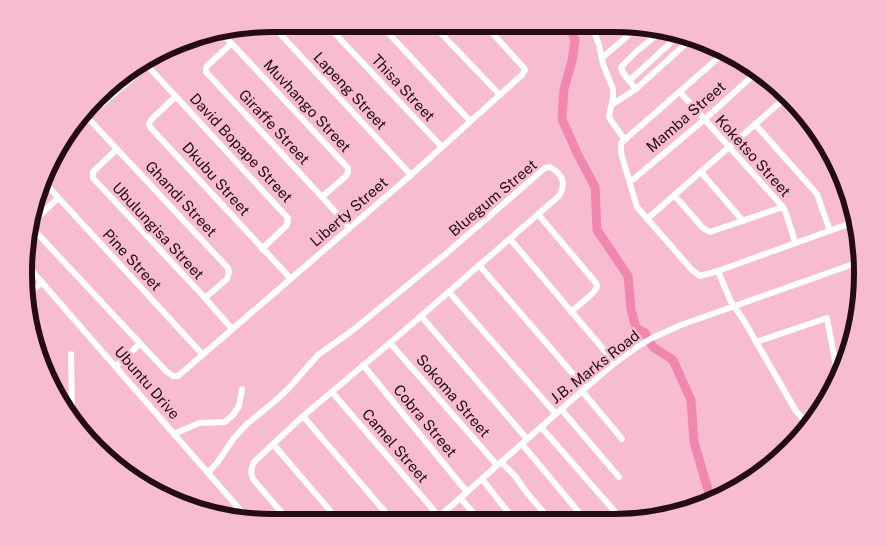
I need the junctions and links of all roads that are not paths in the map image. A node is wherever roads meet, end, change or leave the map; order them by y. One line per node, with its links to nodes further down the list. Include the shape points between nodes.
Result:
1 (334, 32): 31 (street, Thisa Street)
2 (387, 32): 28 (street)
3 (441, 32): 21 (street)
4 (491, 32): 21 (street, Liberty Street, via 525,70)
5 (594, 32): 14 (street)
6 (631, 33): 14 (street)
7 (281, 34): 35 (street, Lapeng Street)
8 (656, 36): 17 (street, via 621,68)
9 (225, 37): 11 (street, Muvhango Street)
10 (673, 40): 17 (street)
11 (231, 44): 39 (street, Giraffe Street, via 208,66 206,72); 39 (street, Muvhango Street, via 348,168 346,176)
12 (686, 44): 19 (street)
13 (719, 57): 20 (street)
14 (602, 58): 24 (street, via 613,90)
15 (149, 67): 22 (street, David Bopape Street)
16 (752, 77): 27 (street, Mamba Street)
17 (629, 81): 19 (street)
18 (123, 85): 25 (street)
19 (636, 89): 24 (street)
20 (680, 92): 27 (street, Koketso Street); 30 (street)
21 (500, 95): 28 (street, Liberty Street)
22 (176, 96): 52 (street, David Bopape Street, via 288,218 286,226); 52 (street, Dkubu Street, via 152,119 150,126)
23 (781, 101): 29 (street)
24 (613, 104): 30 (street, via 610,119)
25 (99, 107)
26 (88, 119): 33 (street, Ghandi Street)
27 (704, 120): 32 (street, Koketso Street); 36 (street, Mamba Street)
28 (470, 121): 31 (street, Liberty Street)
29 (755, 124): 32 (street); 49 (street, via 817,194)
30 (625, 140): 36 (street, via 621,153)
31 (442, 147): 35 (street, Liberty Street)
32 (729, 147): 34 (street); 41 (street, Koketso Street)
33 (117, 149): 61 (street, Ubulungisa Street, via 94,172 93,178); 61 (street, Ghandi Street, via 229,270 227,279)
34 (701, 172): 38 (street); 45 (street)
35 (411, 175): 47 (street, Liberty Street)
36 (630, 182): 44 (street, via 637,207)
37 (49, 187): 40 (street, Pine Street)
38 (674, 195): 44 (street); 45 (street, via 707,231)
39 (322, 197): 47 (street, Giraffe Street)
40 (58, 198): 43 (street, Liberty Street); 70 (street, Pine Street)
41 (783, 207): 45 (street); 51 (street, Koketso Street)
42 (538, 214): 50 (street, Bluegum Street); 63 (street, via 596,283 594,292); 89 (street, Bluegum Street, via 563,190 562,179 550,167 342,339 318,355 288,389 247,424)
43 (40, 215)
44 (647, 219): 56 (street, via 696,274 703,276)
45 (744, 221)
46 (848, 224): 49 (street)
47 (350, 228): 57 (street, Liberty Street)
48 (36, 231): 68 (street, Liberty Street)
49 (830, 231): 51 (street)
50 (510, 239): 54 (street, Bluegum Street); 63 (street)
51 (796, 242): 56 (street)
52 (262, 249): 57 (street, Dkubu Street)
53 (853, 264): 62 (street, J.B. Marks Road)
54 (480, 265): 60 (street, Bluegum Street); 76 (street)
55 (32, 271): 58 (street, Ubuntu Drive)
56 (718, 271): 62 (street)
57 (291, 279): 65 (street, Liberty Street)
58 (42, 282): 59 (street); 73 (street, Ubuntu Drive)
59 (33, 290)
60 (449, 292): 64 (street, Bluegum Street); 79 (street)
61 (205, 298): 65 (street, Ubulungisa Street)
62 (733, 306): 66 (street); 71 (street, J.B. Marks Road, via 652,338)
63 (571, 312): 71 (street)
64 (421, 316): 67 (street, Bluegum Street); 84 (street)
65 (232, 329): 70 (street, Liberty Street)
66 (756, 342): 72 (street, via 827,318); 81 (street)
67 (390, 343): 74 (street, Bluegum Street); 88 (street, Sokoma Street)
68 (140, 344): 70 (street, Liberty Street, via 174,376 180,375); 73 (street)
69 (71, 354): 78 (street)
70 (203, 355)
71 (615, 364): 76 (street, J.B. Marks Road)
72 (835, 364)
73 (116, 366): 83 (street, Ubuntu Drive)
74 (363, 366): 77 (street, Bluegum Street); 92 (street, Cobra Street)
75 (242, 389): 83 (street, via 239,406 225,422 199,423)
76 (583, 390): 79 (street, J.B. Marks Road); 85 (street)
77 (332, 392): 80 (street, Bluegum Street); 98 (street, Camel Street)
78 (72, 405)
79 (558, 411): 82 (street, J.B. Marks Road); 90 (street)
80 (303, 416): 86 (street, Bluegum Street); 97 (street)
81 (803, 419)
82 (541, 427): 84 (street, J.B. Marks Road); 104 (street)
83 (174, 434): 89 (street, Ubuntu Drive)
84 (527, 439): 87 (street, J.B. Marks Road)
85 (622, 439)
86 (273, 444): 95 (street, Bluegum Street, via 254,462 251,474); 96 (street)
87 (522, 444): 88 (street, J.B. Marks Road); 103 (street)
88 (499, 464): 91 (street, J.B. Marks Road); 102 (street, Sokoma Street, via 515,476)
89 (208, 473): 94 (street, Ubuntu Drive)
90 (619, 477)
91 (482, 479): 92 (street, J.B. Marks Road); 101 (street)
92 (467, 492): 93 (street, J.B. Marks Road)
93 (460, 498): 99 (street, J.B. Marks Road); 100 (street)
94 (241, 511)
95 (283, 514)
96 (334, 514)
97 (387, 514)
98 (435, 514)
99 (444, 514)
100 (475, 514)
101 (510, 514)
102 (545, 514)
103 (581, 514)
104 (617, 514)

